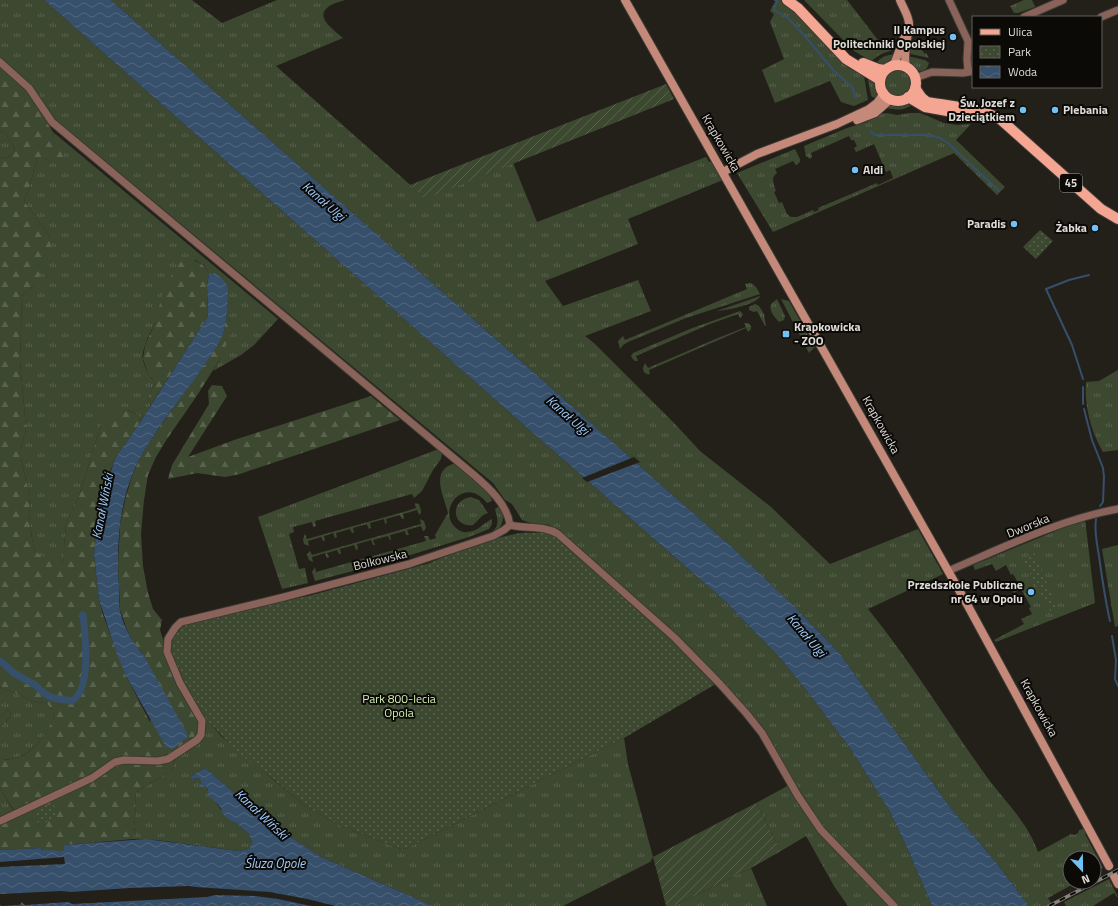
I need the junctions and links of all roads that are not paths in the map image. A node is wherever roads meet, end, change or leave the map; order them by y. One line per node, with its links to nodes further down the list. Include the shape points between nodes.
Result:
1 (625, 0): 22 (street, Krapkowicka)
2 (787, 0): 17 (main road, via 798,8 846,59)
3 (798, 0): 14 (main road, via 849,54 872,67)
4 (900, 0): 10 (street, via 908,17)
5 (949, 0): 11 (street)
6 (1063, 0): 8 (street)
7 (1118, 10): 9 (street)
8 (1026, 16)
9 (1102, 17)
10 (908, 30): 13 (street, via 904,59); 14 (street, via 895,62)
11 (970, 40): 15 (street, via 967,59)
12 (0, 62): 25 (street, via 29,88 52,122 490,490 509,517)
13 (906, 66): 14 (main road); 16 (main road)
14 (889, 68): 17 (main road)
15 (970, 72): 16 (street, via 932,72)
16 (915, 78): 18 (main road)
17 (880, 80): 19 (main road, via 881,88)
18 (915, 88): 20 (main road); 21 (main road, 45, via 928,102 989,113 1000,119)
19 (887, 96): 20 (main road, via 899,100); 22 (street, via 869,109 837,124 757,154)
20 (908, 97): 21 (main road, 45, via 925,108 986,119)
21 (1026, 143): 23 (main road, 45, via 1102,209)
22 (723, 172): 26 (street, Krapkowicka)
23 (1118, 219)
24 (1118, 508): 26 (street, Dworska, via 1058,525)
25 (510, 525): 27 (street, Bolkowska, via 493,536 409,564 181,622 168,639 167,652 180,684 202,721 201,735 197,740 168,759 115,762 88,780); 31 (street, via 552,530 558,534 702,664 762,733 821,830)
26 (948, 571): 28 (street, Krapkowicka)
27 (0, 821)
28 (1109, 866)
29 (1114, 876): 30 (street)
30 (1118, 884)
31 (894, 906)

